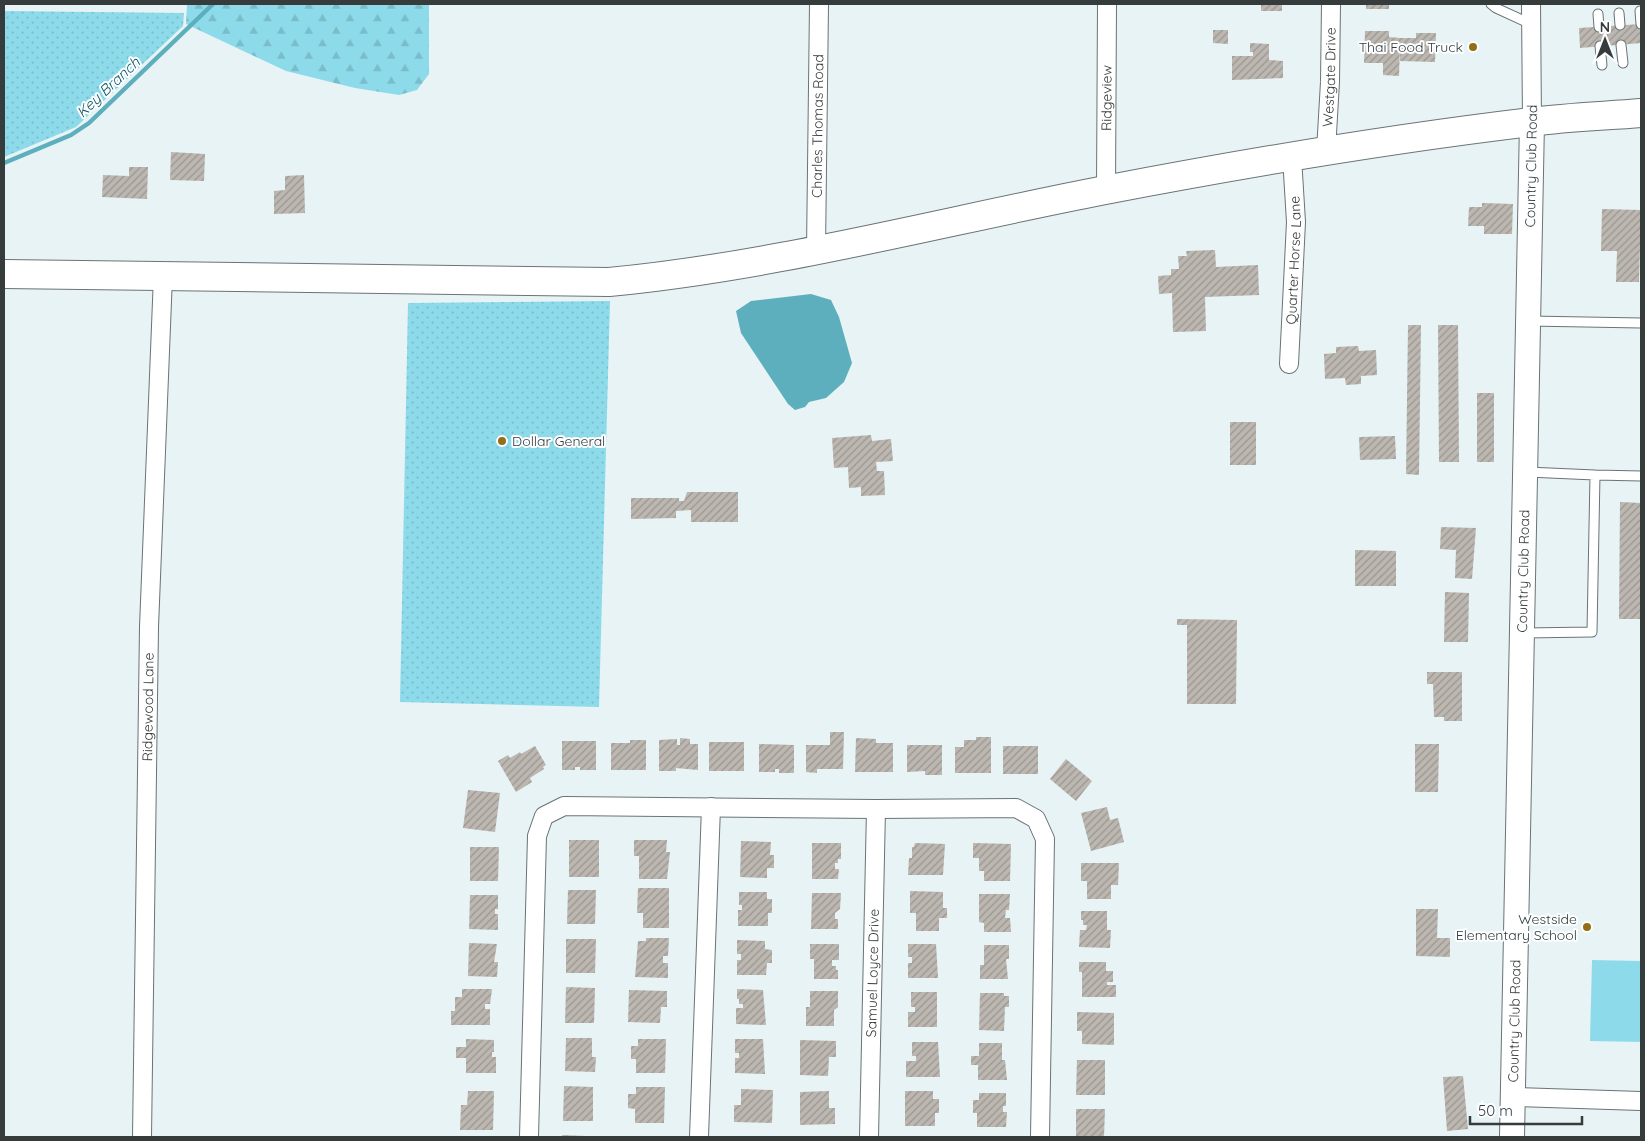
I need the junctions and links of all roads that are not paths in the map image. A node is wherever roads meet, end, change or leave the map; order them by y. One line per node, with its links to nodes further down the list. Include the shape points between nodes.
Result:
1 (819, 4): 23 (street, Charles Thomas Road)
2 (1107, 4): 22 (street, Ridgeview)
3 (1331, 4): 20 (street, Westgate Drive)
4 (1491, 4): 6 (lane)
5 (1531, 4): 10 (street, Country Club Road)
6 (1505, 8): 10 (lane)
7 (1640, 11): 11 (lane)
8 (1619, 13): 12 (lane)
9 (1598, 14): 13 (lane)
10 (1531, 24): 19 (street, Country Club Road)
11 (1641, 24)
12 (1620, 25)
13 (1599, 27)
14 (1621, 45): 16 (lane)
15 (1600, 46): 17 (lane)
16 (1622, 63)
17 (1602, 65)
18 (1641, 113): 19 (main road)
19 (1532, 122): 20 (main road); 26 (street, Country Club Road)
20 (1326, 150): 21 (main road)
21 (1292, 157): 22 (main road); 28 (street, Quarter Horse Lane, via 1296,222)
22 (1106, 190): 23 (main road)
23 (816, 250): 25 (main road, via 666,277 609,282)
24 (4, 274): 25 (main road)
25 (163, 276): 37 (street, Ridgewood Lane, via 149,627)
26 (1528, 321): 27 (lane); 29 (street, Country Club Road)
27 (1641, 323)
28 (1289, 364)
29 (1525, 472): 30 (lane); 32 (street, Country Club Road)
30 (1595, 475): 31 (lane); 32 (lane, via 1592,632)
31 (1641, 476)
32 (1522, 633): 35 (street, Country Club Road)
33 (711, 807): 34 (street); 38 (street, via 564,806 544,816 537,836); 39 (street)
34 (876, 809): 40 (street, Samuel Loyce Drive); 41 (street, via 1016,808 1036,819 1045,839)
35 (1513, 1097): 36 (street); 42 (street, Country Club Road)
36 (1641, 1101)
37 (142, 1137)
38 (529, 1137)
39 (699, 1137)
40 (869, 1137)
41 (1040, 1137)
42 (1512, 1137)

